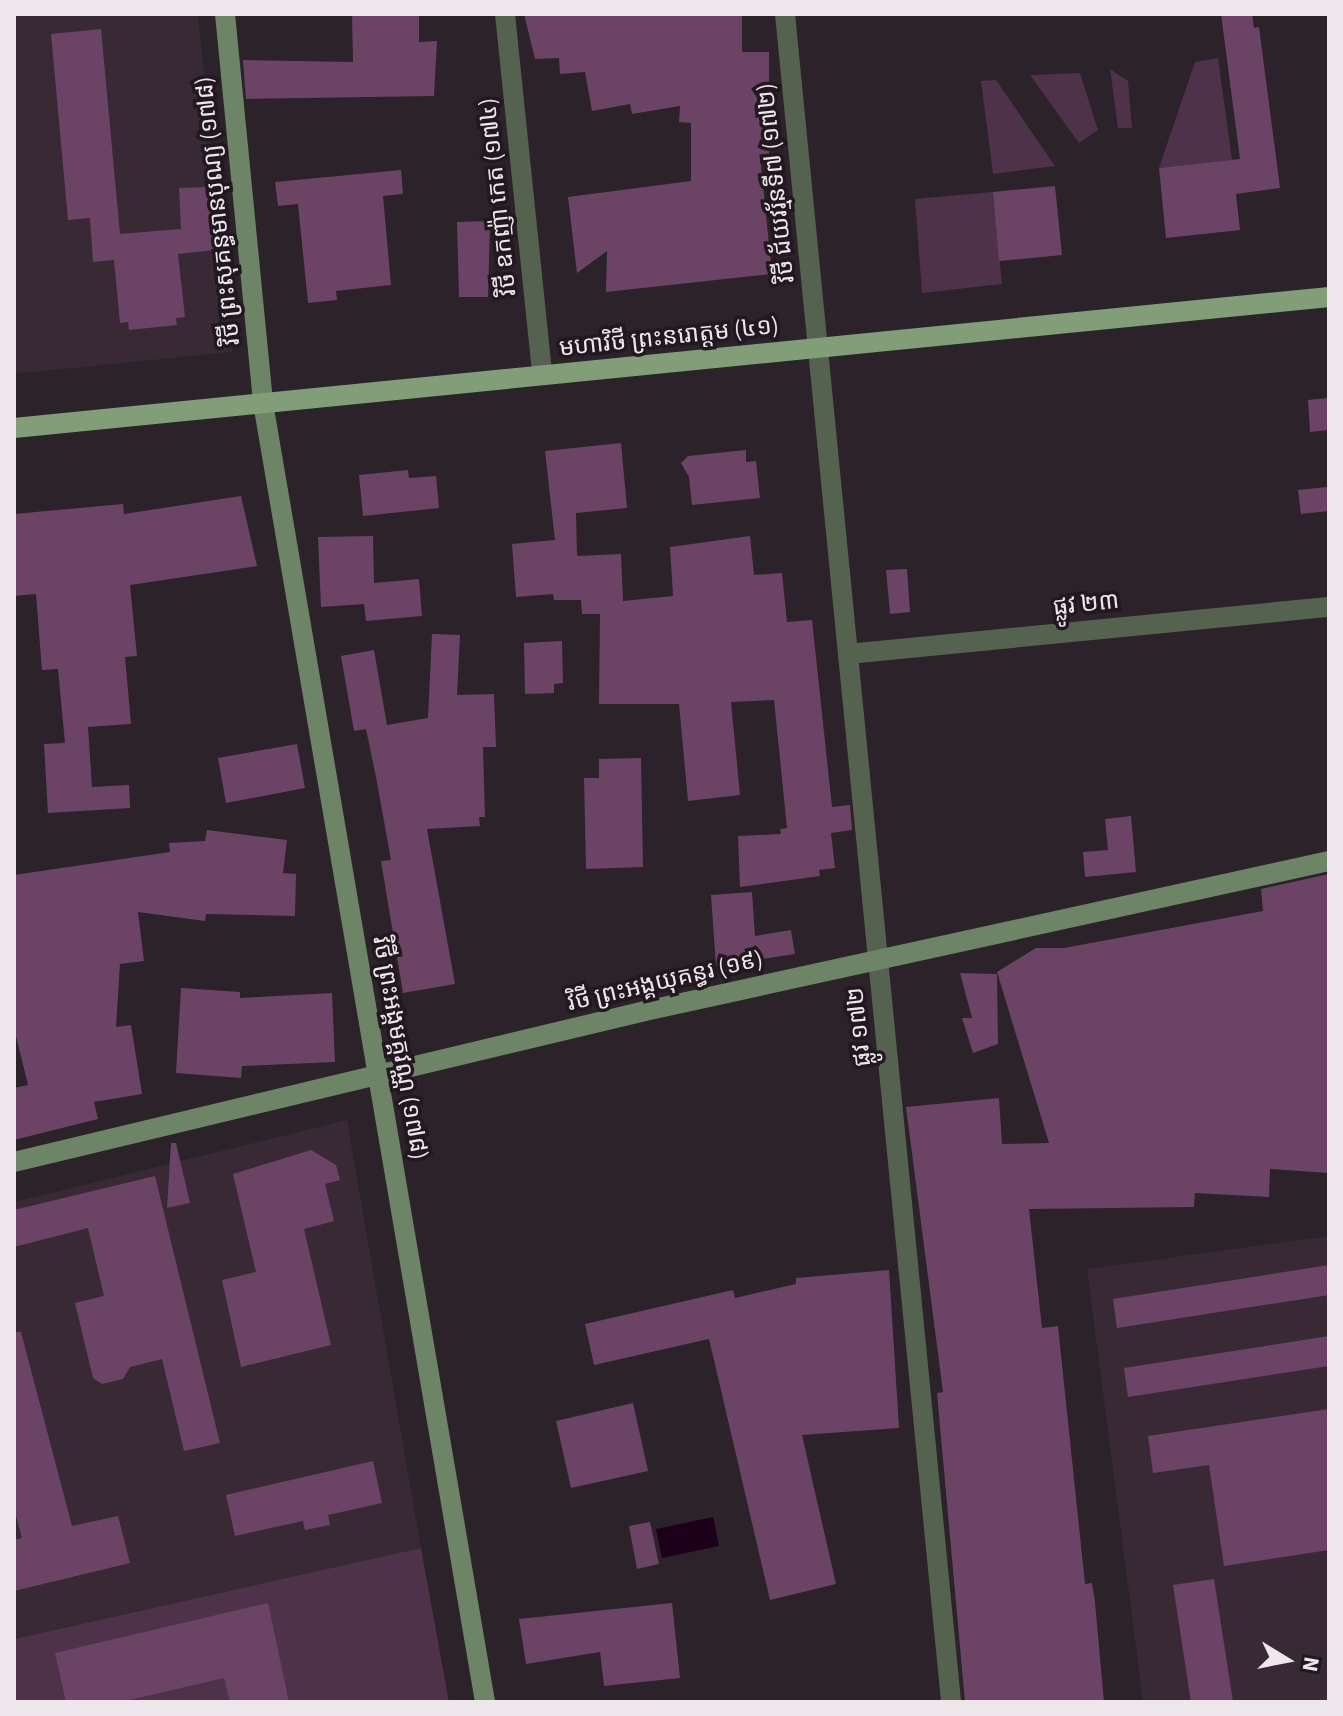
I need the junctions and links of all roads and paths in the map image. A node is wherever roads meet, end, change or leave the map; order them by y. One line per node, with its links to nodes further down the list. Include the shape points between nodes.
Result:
1 (225, 14): 7 (street, វិថី ព្រះសុគន្ធមានបុណ្យ (១៧៨))
2 (505, 14): 6 (street, វិថី ឧកញ៉ា កេត (១៧៤))
3 (785, 14): 5 (street, វិថី ជ័យវរ្ម័នទី៧ (១៧២))
4 (1329, 297): 5 (main road, មហាវិថី ព្រះនរោត្តម (៤១))
5 (819, 348): 6 (main road, មហាវិថី ព្រះនរោត្តម (៤១)); 10 (street, ផ្លូវ ១៧២)
6 (542, 375): 7 (main road, មហាវិថី ព្រះនរោត្តម (៤១))
7 (263, 403): 8 (main road, មហាវិថី ព្រះនរោត្តម (៤១)); 13 (street, វិថី ព្រះអង្គមគ្គវណ្ណ (១៧៨))
8 (14, 428)
9 (1329, 607): 10 (street, ផ្លូវ ២៣)
10 (848, 654): 12 (street, ផ្លូវ ១៧២)
11 (1329, 861): 12 (street, វិថី ព្រះអង្គយុគន្ធរ (១៩))
12 (879, 960): 13 (street, វិថី ព្រះអង្គយុគន្ធរ (១៩)); 16 (street, ផ្លូវ ១៧២)
13 (378, 1074): 14 (street, វិថី ព្រះអង្គយុគន្ធរ (១៩)); 15 (street, វិថី ព្រះអង្គមគ្គវណ្ណ (១៧៨))
14 (14, 1162)
15 (485, 1702)
16 (951, 1702)

